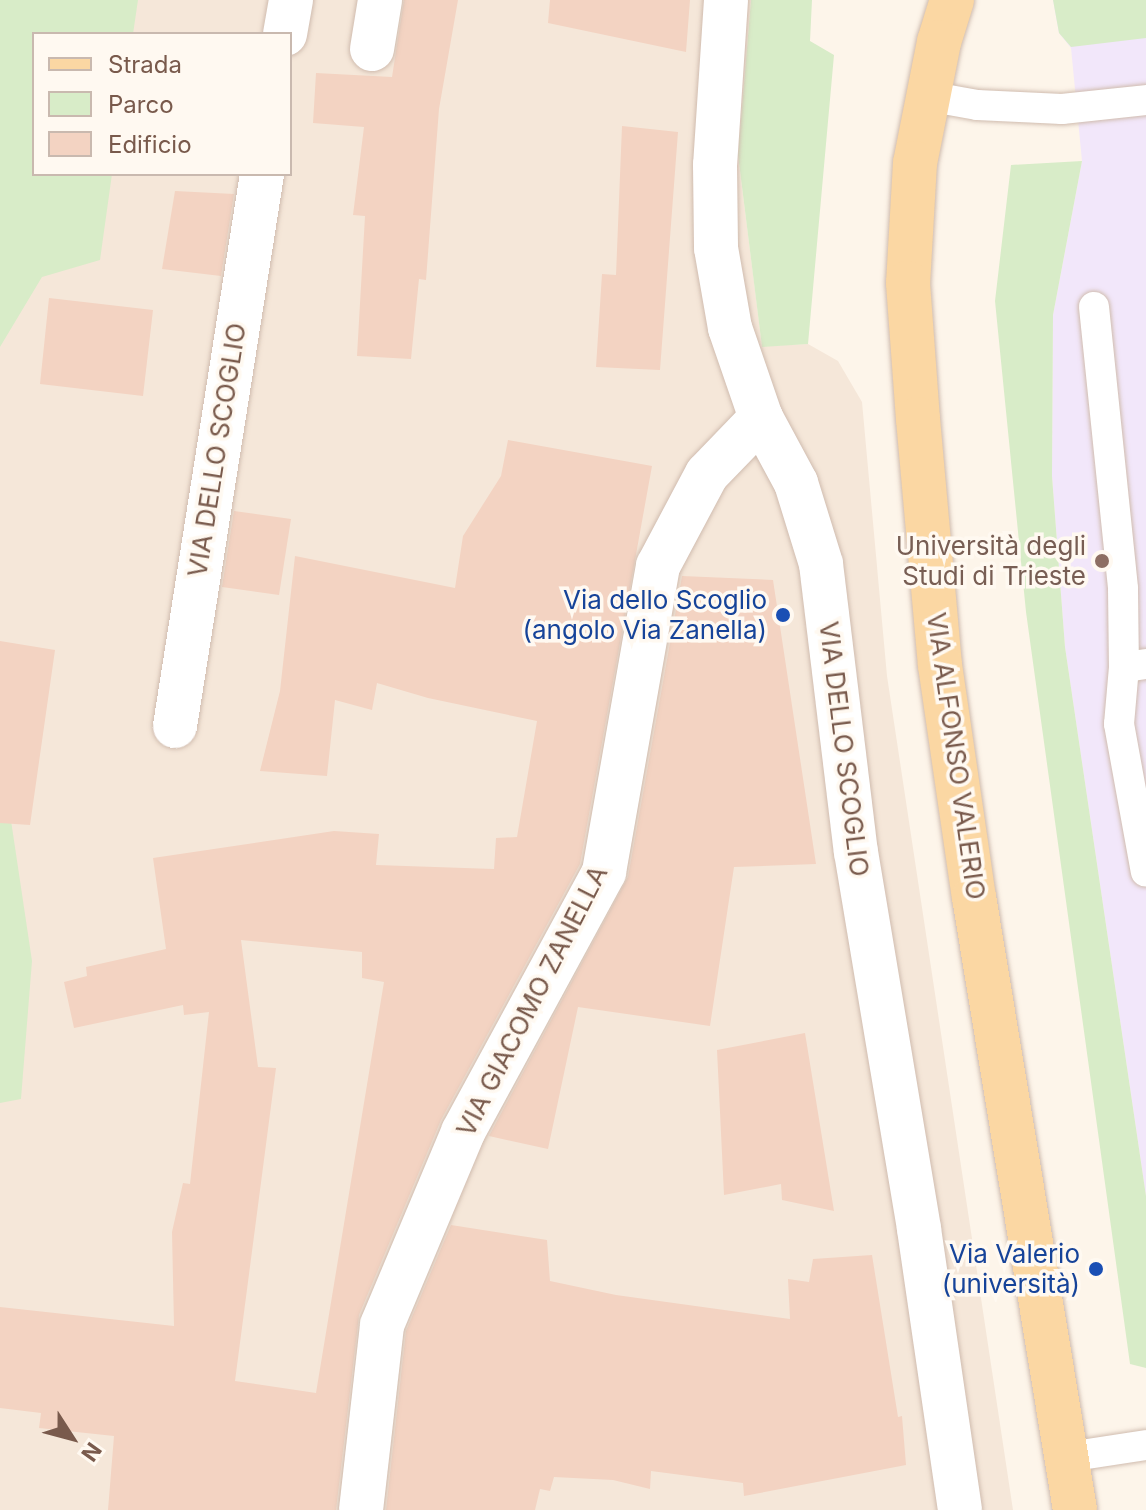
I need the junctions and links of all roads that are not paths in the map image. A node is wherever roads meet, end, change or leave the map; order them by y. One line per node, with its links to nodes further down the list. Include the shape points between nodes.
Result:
1 (291, 0): 5 (street)
2 (380, 0): 6 (street)
3 (726, 0): 11 (street, VIA DELLO SCOGLIO, via 715,165 716,248 730,328)
4 (952, 0): 7 (main road, VIA ALFONSO VALERIO)
5 (285, 32)
6 (372, 49)
7 (927, 96): 8 (lane, via 977,105 1062,109); 16 (main road, VIA ALFONSO VALERIO, via 915,163 908,283 940,665)
8 (1146, 100)
9 (262, 176): 13 (street, VIA DELLO SCOGLIO)
10 (1094, 307): 12 (lane)
11 (761, 418): 17 (street, VIA GIACOMO ZANELLA, via 707,474 658,566 604,872 463,1132 382,1325); 18 (street, VIA DELLO SCOGLIO, via 796,483 821,564 856,852)
12 (1135, 665): 14 (lane, via 1119,724)
13 (175, 726)
14 (1146, 872)
15 (1146, 1445): 16 (lane)
16 (1068, 1457): 19 (main road, VIA ALFONSO VALERIO)
17 (361, 1510)
18 (960, 1510)
19 (1075, 1510)

